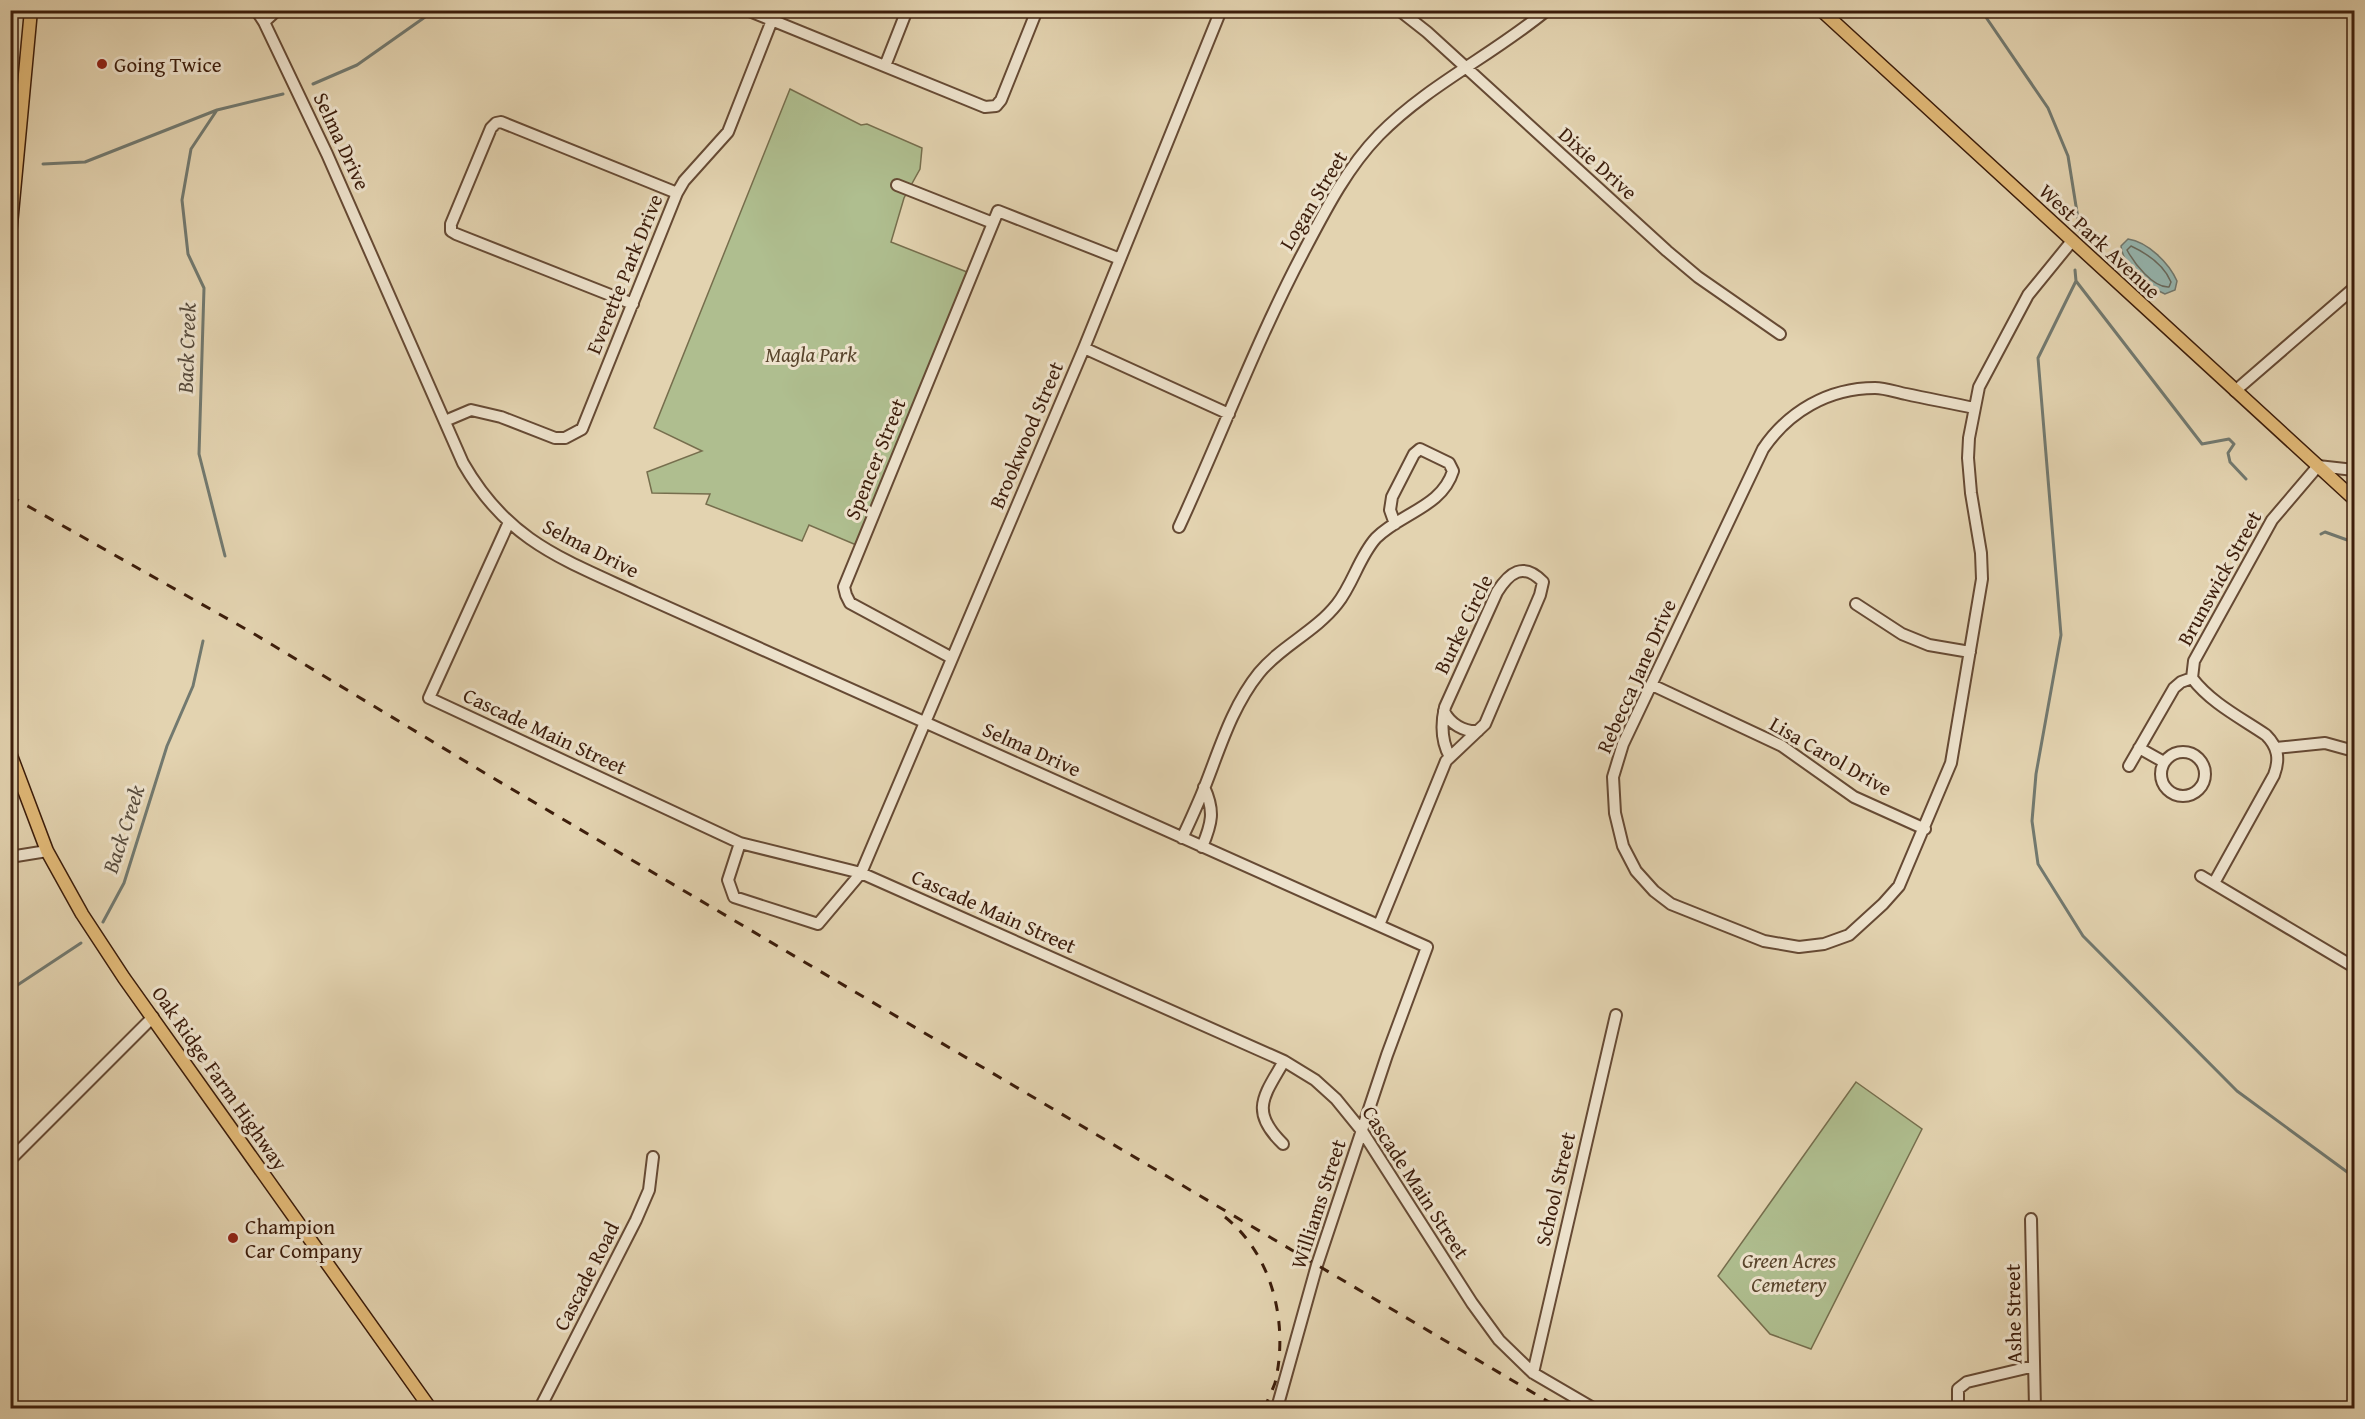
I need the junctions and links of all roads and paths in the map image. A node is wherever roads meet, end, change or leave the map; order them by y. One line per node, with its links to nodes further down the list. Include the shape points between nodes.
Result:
1 (31, 10): 18 (main road)
2 (256, 10): 12 (street, Selma Drive)
3 (277, 10): 12 (street)
4 (747, 10): 11 (street)
5 (907, 10): 13 (street)
6 (1037, 10): 13 (street, via 996,106 985,108)
7 (1221, 10): 20 (street, Brookwood Street)
8 (1399, 10): 14 (street, Dixie Drive)
9 (1547, 10): 14 (street, Logan Street)
10 (1821, 10): 19 (main road, West Park Avenue)
11 (774, 15): 13 (street); 16 (street, Everette Park Drive, via 728,132)
12 (264, 22): 28 (street, Selma Drive)
13 (885, 66)
14 (1466, 67): 23 (street, Dixie Drive, via 1698,277); 27 (street, Logan Street, via 1409,107 1350,170 1278,300)
15 (897, 185): 17 (street)
16 (677, 193): 22 (street, Everette Park Drive); 22 (street, via 496,123 490,128 451,224 451,231 456,234)
17 (993, 223): 20 (street, via 998,211); 37 (street, Spencer Street, via 844,587 850,603)
18 (10, 235)
19 (2072, 241): 25 (main road, West Park Avenue); 26 (street, Rebecca Jane Drive, via 2028,295 1979,387)
20 (1120, 259): 24 (street, Brookwood Street)
21 (2355, 288): 25 (street)
22 (633, 304): 28 (street, Everette Park Drive, via 587,421 573,435 555,438 484,412 471,411)
23 (1780, 334)
24 (1084, 348): 27 (street); 37 (street, Brookwood Street)
25 (2235, 391): 29 (main road, West Park Avenue)
26 (1974, 408): 36 (street, Rebecca Jane Drive, via 1969,475 1982,579); 39 (street, Rebecca Jane Drive, via 1876,388 1819,400 1793,415 1762,449)
27 (1229, 414): 34 (street, Logan Street)
28 (446, 421): 32 (street, Selma Drive, via 477,488)
29 (2318, 466): 30 (street); 31 (main road, West Park Avenue); 38 (street, Brunswick Street, via 2290,497 2255,548 2197,654)
30 (2355, 470)
31 (2355, 499)
32 (509, 522): 41 (street, Selma Drive, via 567,562); 53 (street, Cascade Main Street, via 429,698)
33 (1395, 524): 33 (street, via 1434,499 1449,484 1453,471 1449,463 1420,449 1414,454 1392,497 1390,510); 50 (street, via 1365,554 1339,603 1326,618 1274,656 1252,683 1236,709)
34 (1179, 527)
35 (1856, 604): 36 (street, via 1902,634 1929,645)
36 (1970, 652): 51 (street, Rebecca Jane Drive, via 1951,763)
37 (952, 658): 41 (street, Brookwood Street)
38 (2192, 678): 43 (street, via 2174,688); 44 (street, Brunswick Street, via 2209,697 2266,735)
39 (1652, 686): 51 (street, Lisa Carol Drive, via 1782,747 1854,797); 51 (street, Rebecca Jane Drive, via 1623,744 1613,777 1616,813 1623,846 1636,871 1671,903 1764,941 1799,947 1824,944 1849,935 1899,886)
40 (1444, 711): 42 (street, via 1458,726); 42 (street, Burke Circle, via 1505,579 1521,570 1538,576 1543,582 1540,595 1485,724); 47 (street, Burke Circle, via 1443,735)
41 (924, 722): 52 (street, Selma Drive); 57 (street, Brookwood Street)
42 (1478, 731): 47 (street, Burke Circle)
43 (2139, 748): 48 (street); 49 (street)
44 (2276, 748): 45 (street, via 2325,743); 59 (street, via 2274,775)
45 (2355, 751)
46 (10, 753): 55 (main road, Oak Ridge Farm Highway)
47 (1450, 757): 60 (street, Burke Circle)
48 (2164, 762): 48 (street, via 2163,783 2171,793 2190,795 2201,787 2205,775 2198,757 2179,752)
49 (2129, 766)
50 (1204, 787): 52 (street); 54 (street, via 1212,814)
51 (1925, 829)
52 (1182, 838): 54 (street, Selma Drive)
53 (740, 843): 57 (street, Cascade Main Street); 57 (street, Brookwood Street, via 728,880 734,897 818,924)
54 (1202, 847): 60 (street, Selma Drive)
55 (46, 851): 56 (street); 64 (main road, Oak Ridge Farm Highway, via 82,914)
56 (10, 857)
57 (861, 873): 65 (street, Cascade Main Street)
58 (2201, 876): 59 (street)
59 (2214, 883): 62 (street)
60 (1379, 925): 61 (street, Selma Drive)
61 (1427, 946): 66 (street, Williams Street)
62 (2355, 967)
63 (1616, 1015): 72 (street, School Street)
64 (153, 1017): 69 (street); 73 (main road, Oak Ridge Farm Highway)
65 (1284, 1061): 66 (street, Cascade Main Street, via 1315,1080); 67 (street, via 1262,1107 1270,1131)
66 (1362, 1131): 72 (street, Cascade Main Street, via 1472,1303 1499,1340); 75 (street, Williams Street, via 1317,1265)
67 (1283, 1144)
68 (653, 1157): 74 (street, Cascade Road, via 649,1190 636,1220)
69 (10, 1160)
70 (2031, 1219): 71 (street, Ashe Street)
71 (2034, 1366): 77 (street, via 1967,1382 1958,1389); 78 (street, Ashe Street)
72 (1533, 1373): 76 (street, Cascade Main Street)
73 (430, 1408)
74 (540, 1408)
75 (1277, 1408)
76 (1593, 1408)
77 (1958, 1408)
78 (2035, 1408)

